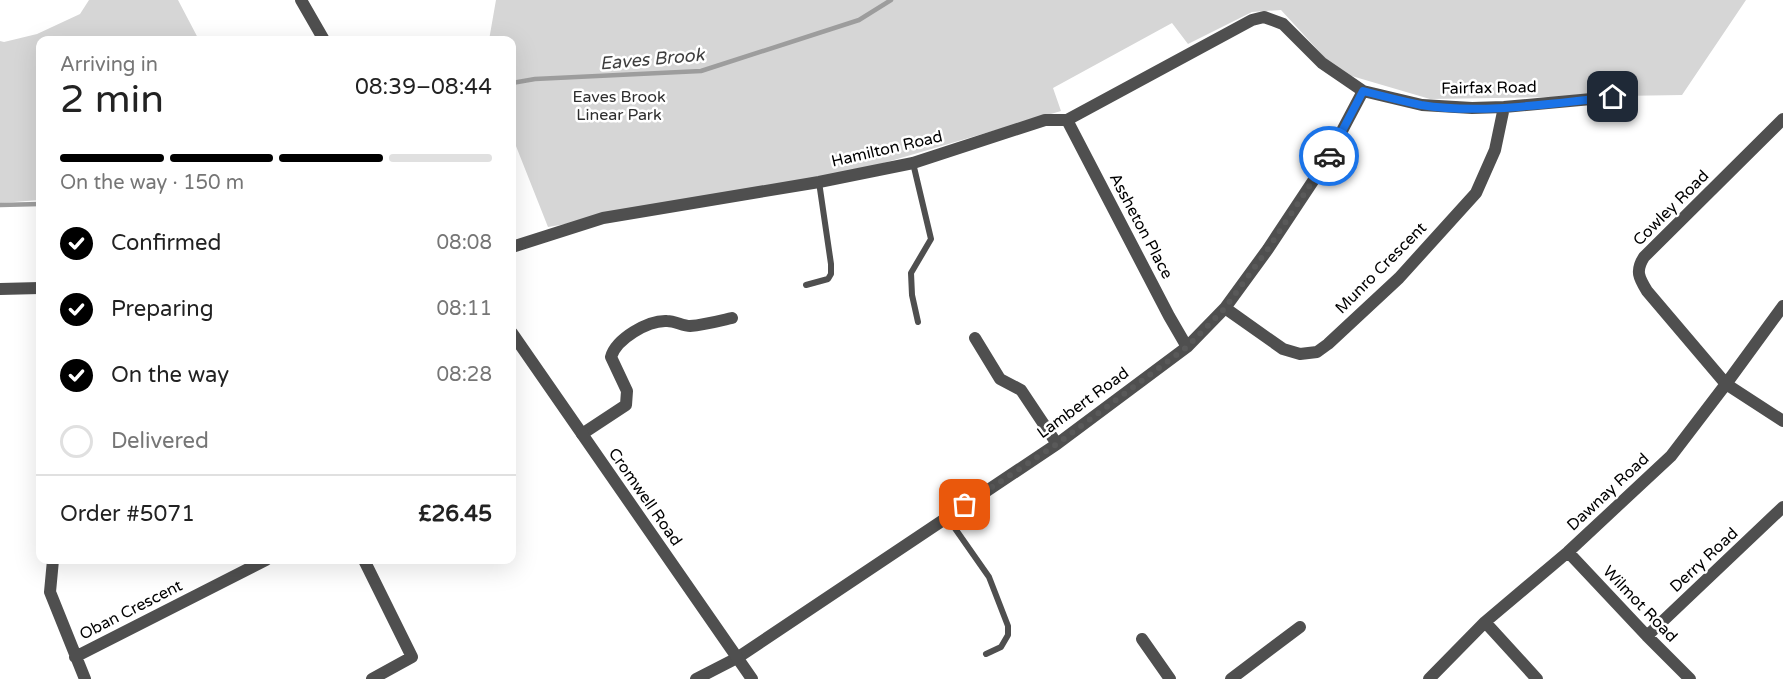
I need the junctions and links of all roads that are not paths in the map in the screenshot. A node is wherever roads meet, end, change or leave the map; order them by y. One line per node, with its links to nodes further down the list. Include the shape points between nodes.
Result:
1 (301, 0): 3 (street)
2 (1283, 24): 4 (street, Fairfax Road, via 1322,63); 8 (street, Hamilton Road, via 1264,17 1252,20)
3 (322, 36)
4 (1363, 91): 6 (street, Fairfax Road, via 1422,105); 16 (street, Lambert Road, via 1325,163)
5 (1613, 97): 6 (street, Fairfax Road)
6 (1504, 107): 16 (street, Munro Crescent, via 1494,150 1476,193 1399,278 1317,352 1300,354 1283,349)
7 (1783, 119): 22 (street, Cowley Road, via 1639,265 1639,278 1647,291)
8 (1067, 120): 9 (street, Hamilton Road, via 1045,120); 21 (street, Assheton Place)
9 (914, 163): 10 (street, Hamilton Road); 18 (lane, via 931,238 911,273)
10 (819, 182): 11 (street, Hamilton Road, via 603,218); 12 (lane, via 831,273 828,279)
11 (516, 246)
12 (806, 285)
13 (36, 288): 14 (street)
14 (0, 289)
15 (1783, 306): 22 (street, Dawnay Road)
16 (1225, 308): 21 (street, Lambert Road)
17 (732, 318): 24 (street, via 687,326 657,322 627,337 611,357 627,392 626,405)
18 (918, 322)
19 (975, 338): 25 (street, via 1000,379 1021,390)
20 (516, 339): 24 (street, Cromwell Road)
21 (1187, 347): 25 (street, Lambert Road)
22 (1726, 384): 23 (street); 28 (street, Dawnay Road, via 1671,456)
23 (1783, 421)
24 (582, 434): 38 (street, Cromwell Road)
25 (1057, 444): 27 (street, Lambert Road)
26 (1783, 507): 34 (street, Derry Road)
27 (947, 517): 36 (lane, via 989,577 1008,626 1001,647); 38 (street, Lambert Road)
28 (1568, 552): 32 (street, Dawnay Road); 34 (street, Wilmot Road)
29 (53, 564): 37 (street, via 50,592)
30 (258, 564): 37 (street, Oban Crescent)
31 (366, 564): 40 (street, via 412,657)
32 (1485, 622): 45 (street, Dawnay Road); 46 (street)
33 (1300, 627): 44 (street)
34 (1647, 636): 47 (street, Wilmot Road)
35 (1142, 639): 43 (street)
36 (986, 654)
37 (75, 657): 39 (street)
38 (737, 658): 41 (street, Lambert Road); 42 (street, Cromwell Road)
39 (85, 679)
40 (372, 679)
41 (696, 679)
42 (752, 679)
43 (1170, 679)
44 (1231, 679)
45 (1430, 679)
46 (1537, 679)
47 (1690, 679)

